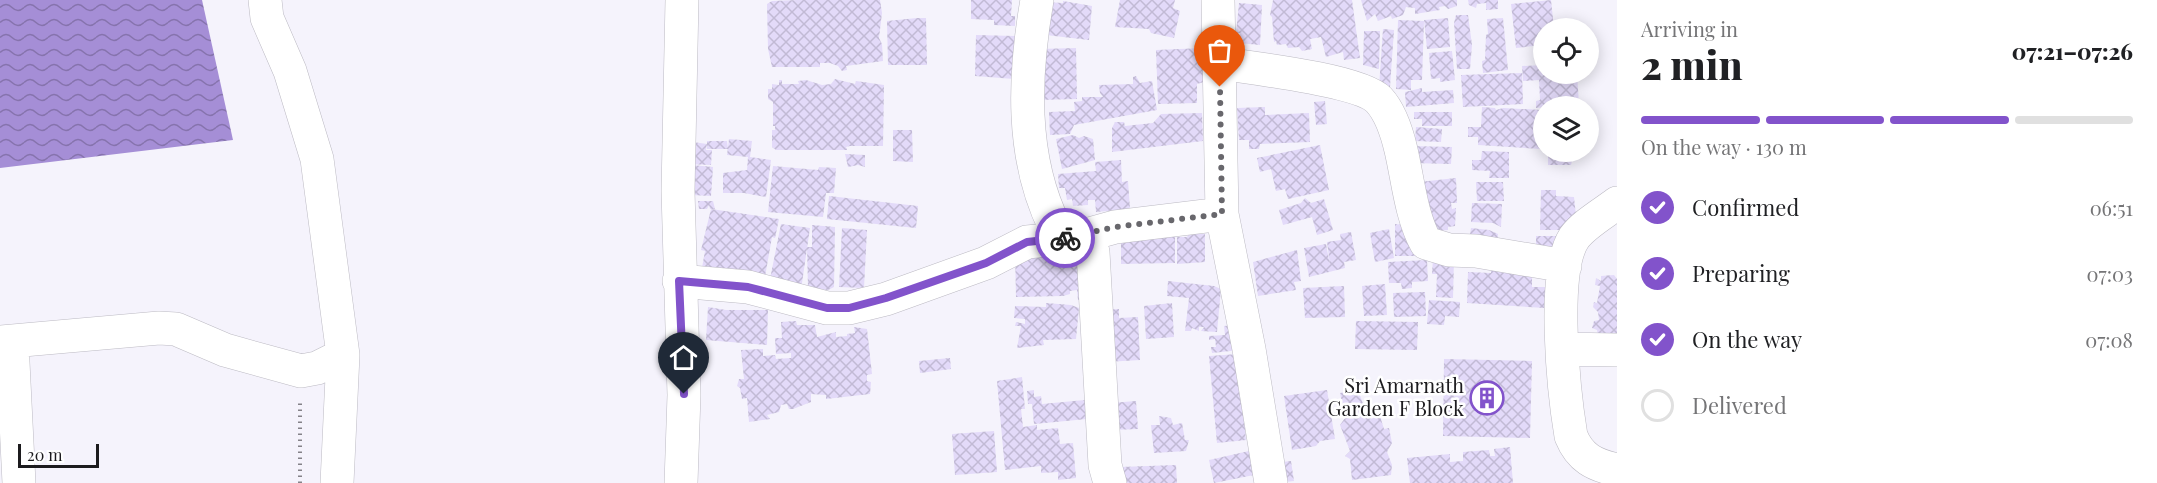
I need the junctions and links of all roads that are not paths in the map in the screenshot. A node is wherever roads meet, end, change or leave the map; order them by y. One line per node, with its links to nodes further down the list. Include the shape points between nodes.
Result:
1 (265, 0): 14 (street, via 267,18 290,71 317,159)
2 (682, 0): 10 (street)
3 (1037, 0): 8 (street, via 1026,93 1030,150 1046,209 1055,227)
4 (1218, 0): 5 (street)
5 (1219, 63): 7 (street); 9 (street, via 1355,88 1377,98 1388,113 1400,147 1426,243 1449,250)
6 (1617, 203): 9 (street, via 1575,237)
7 (1222, 214): 8 (street, via 1115,227); 20 (street)
8 (1079, 237): 10 (street, via 1027,242 975,267 849,308 827,308 748,287); 19 (street, via 1092,252 1095,266 1101,411)
9 (1565, 266): 12 (street)
10 (679, 281): 18 (street, via 684,394)
11 (6, 342): 14 (street, via 176,329 225,350 301,371); 16 (street)
12 (1563, 349): 13 (street); 15 (street, via 1567,415 1576,448 1586,460)
13 (1617, 350)
14 (343, 355): 17 (street)
15 (1617, 470)
16 (19, 483)
17 (337, 483)
18 (681, 483)
19 (1110, 483)
20 (1271, 483)

